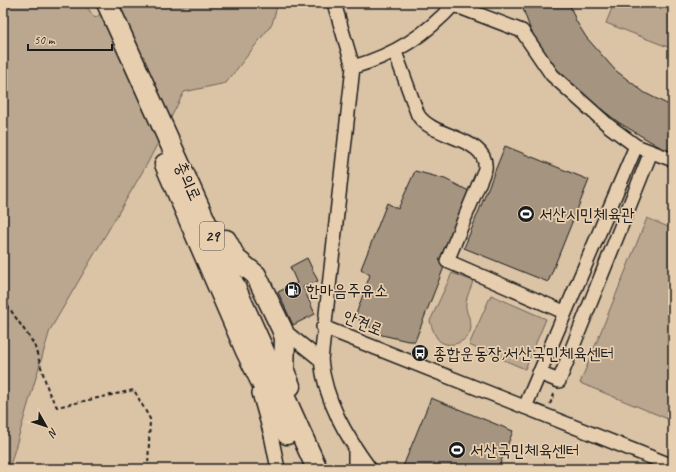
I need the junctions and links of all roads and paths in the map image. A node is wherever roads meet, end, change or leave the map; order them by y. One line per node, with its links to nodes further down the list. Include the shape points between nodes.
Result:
1 (94, 3): 15 (highway, 충의로 / 29)
2 (107, 3): 7 (highway, 충의로 / 29)
3 (334, 3): 6 (street, 안견로)
4 (454, 4): 5 (street, via 422,35); 8 (street, via 522,31 552,75 609,126)
5 (395, 52): 6 (street); 12 (street, via 420,118 430,127 477,148 485,159 485,169 447,261)
6 (353, 67): 13 (street, 안견로)
7 (157, 114): 14 (highway, via 176,128 231,254 256,275); 21 (highway, 충의로 / 29)
8 (636, 146): 9 (street); 12 (street)
9 (651, 152): 10 (street); 18 (street)
10 (673, 160)
11 (3, 299): 24 (path, via 34,344 49,393 57,407 134,390 150,419)
12 (564, 312): 17 (street)
13 (323, 327): 16 (street); 19 (street, 안견로)
14 (282, 329): 16 (street); 21 (highway, via 285,338 284,370 307,423)
15 (246, 351): 25 (street, via 271,435); 26 (highway, 충의로 / 29)
16 (321, 360): 22 (street, via 331,404)
17 (539, 373): 18 (street); 19 (street)
18 (559, 381): 20 (path)
19 (525, 407): 20 (street, 안견로)
20 (546, 415): 23 (street, 안견로)
21 (305, 444): 27 (highway, 충의로 / 29)
22 (355, 449): 28 (street); 29 (street)
23 (673, 466)
24 (146, 469)
25 (278, 469)
26 (304, 469)
27 (317, 469)
28 (355, 469)
29 (370, 469)

